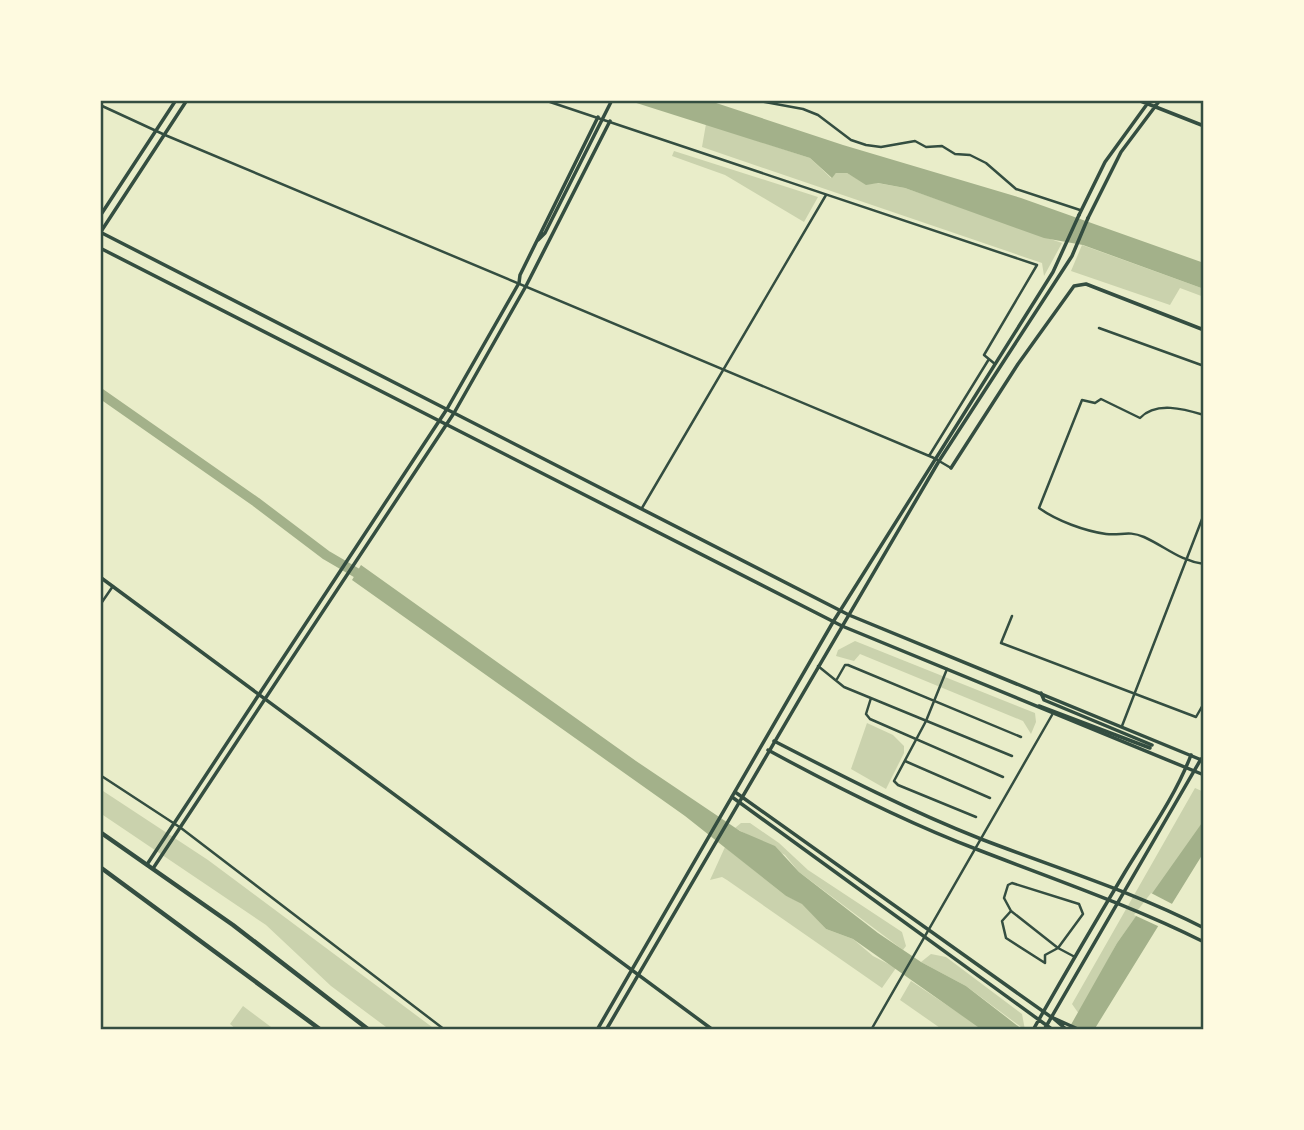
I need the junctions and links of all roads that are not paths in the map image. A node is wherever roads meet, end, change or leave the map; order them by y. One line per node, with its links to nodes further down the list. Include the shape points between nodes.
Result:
1 (176, 100): 14 (street)
2 (187, 100): 15 (street)
3 (544, 100): 11 (street)
4 (611, 100): 20 (street)
5 (754, 100): 17 (street, via 803,109 850,140 866,145 915,141 970,155 1016,189)
6 (1138, 100): 8 (street)
7 (1160, 100): 10 (street)
8 (1148, 102): 10 (street); 17 (street, via 1105,162)
9 (100, 105): 14 (street)
10 (1155, 107): 13 (street); 38 (street, via 1121,152 1072,256)
11 (598, 117): 12 (street); 21 (street)
12 (610, 121): 16 (street); 22 (street)
13 (1204, 126)
14 (157, 131): 15 (street); 18 (street)
15 (164, 135): 19 (street); 24 (street)
16 (826, 195): 28 (street, via 1037,265 984,355); 31 (street)
17 (1080, 213): 29 (street, via 1064,254)
18 (100, 216)
19 (100, 233): 32 (street)
20 (545, 233): 21 (street); 22 (street)
21 (536, 241): 24 (street)
22 (548, 241): 25 (street)
23 (100, 247): 35 (street)
24 (519, 283): 25 (street); 32 (street)
25 (526, 286): 31 (street); 33 (street)
26 (1098, 328): 30 (street)
27 (1204, 330): 39 (street, via 1086,284 1074,286)
28 (989, 359): 29 (street); 37 (street)
29 (995, 364): 38 (street)
30 (1204, 366)
31 (723, 372): 37 (street); 40 (street)
32 (447, 409): 33 (street); 35 (street)
33 (454, 413): 36 (street); 40 (street)
34 (1204, 415): 42 (street, via 1176,407 1148,410 1140,418 1101,399 1095,403 1082,400 1039,508 1052,518 1108,534 1124,531 1144,537)
35 (440, 420): 36 (street); 56 (street)
36 (447, 423): 50 (street); 59 (street)
37 (929, 456): 38 (street)
38 (937, 460): 39 (street); 47 (street); 48 (street)
39 (951, 468)
40 (642, 508): 47 (street)
41 (1204, 514): 42 (street)
42 (1184, 561): 43 (street); 57 (street)
43 (1204, 564)
44 (100, 577): 45 (street)
45 (113, 586): 46 (street); 56 (street)
46 (100, 605)
47 (840, 610): 48 (street); 50 (street)
48 (849, 615): 51 (street); 55 (street)
49 (1012, 616): 57 (street, via 1001,643)
50 (833, 622): 51 (street); 79 (street)
51 (842, 626): 52 (street); 53 (street)
52 (818, 666): 54 (street); 68 (street)
53 (947, 669): 60 (street); 62 (street)
54 (837, 679): 58 (street, via 844,687); 60 (street, via 848,665)
55 (1041, 692): 62 (street, via 1044,700 1151,746); 65 (street)
56 (262, 694): 59 (street); 83 (street)
57 (1134, 695): 61 (street, via 1196,717); 65 (street)
58 (871, 698): 64 (street); 67 (street, via 866,714 870,719)
59 (268, 699): 84 (street); 102 (street)
60 (934, 701): 64 (street); 66 (street)
61 (1204, 703)
62 (1030, 705): 63 (street)
63 (1052, 715): 74 (street); 86 (street)
64 (926, 721): 67 (street); 71 (street)
65 (1121, 727): 70 (street)
66 (1021, 737)
67 (916, 739): 73 (street); 78 (street)
68 (774, 740): 69 (street); 86 (street, via 874,792)
69 (768, 750): 80 (street); 87 (street, via 876,806)
70 (1191, 755): 72 (street); 74 (street)
71 (1012, 757)
72 (1203, 760): 75 (street)
73 (905, 761): 81 (street); 82 (street, via 894,781 898,785)
74 (1186, 768): 75 (street); 91 (street)
75 (1197, 772): 77 (street); 92 (street)
76 (100, 775): 83 (street)
77 (1204, 775)
78 (1003, 777)
79 (734, 795): 80 (street); 102 (street)
80 (740, 798): 96 (street); 98 (street); 103 (street)
81 (990, 798)
82 (976, 817)
83 (174, 824): 84 (street); 88 (street)
84 (181, 828): 90 (street); 111 (street)
85 (100, 832): 88 (main road)
86 (981, 839): 87 (street); 91 (street)
87 (975, 849): 93 (street); 96 (street)
88 (148, 863): 90 (main road)
89 (100, 867): 109 (main road)
90 (154, 867): 110 (main road)
91 (1117, 887): 92 (street); 93 (street)
92 (1126, 891): 94 (street); 97 (street)
93 (1112, 899): 94 (street); 101 (street)
94 (1120, 902): 99 (street); 105 (street)
95 (1011, 911): 100 (street); 100 (street, via 1002,920 1006,937 1045,963 1045,955); 100 (street, via 1004,898 1012,883 1079,904 1083,914)
96 (929, 928): 98 (street); 104 (street)
97 (1204, 928)
98 (925, 935): 106 (street); 115 (street)
99 (1204, 942)
100 (1058, 948): 101 (street)
101 (1075, 957): 104 (street)
102 (632, 973): 103 (street); 112 (street)
103 (638, 977): 113 (street); 114 (street)
104 (1045, 1009): 105 (street); 106 (street)
105 (1051, 1017): 107 (street); 108 (street); 119 (street)
106 (1040, 1018): 107 (street); 116 (street)
107 (1047, 1023): 117 (street); 118 (street)
108 (1065, 1029)
109 (321, 1030)
110 (369, 1030)
111 (445, 1030)
112 (597, 1030)
113 (606, 1030)
114 (713, 1030)
115 (870, 1030)
116 (1033, 1030)
117 (1044, 1030)
118 (1055, 1030)
119 (1080, 1030)

